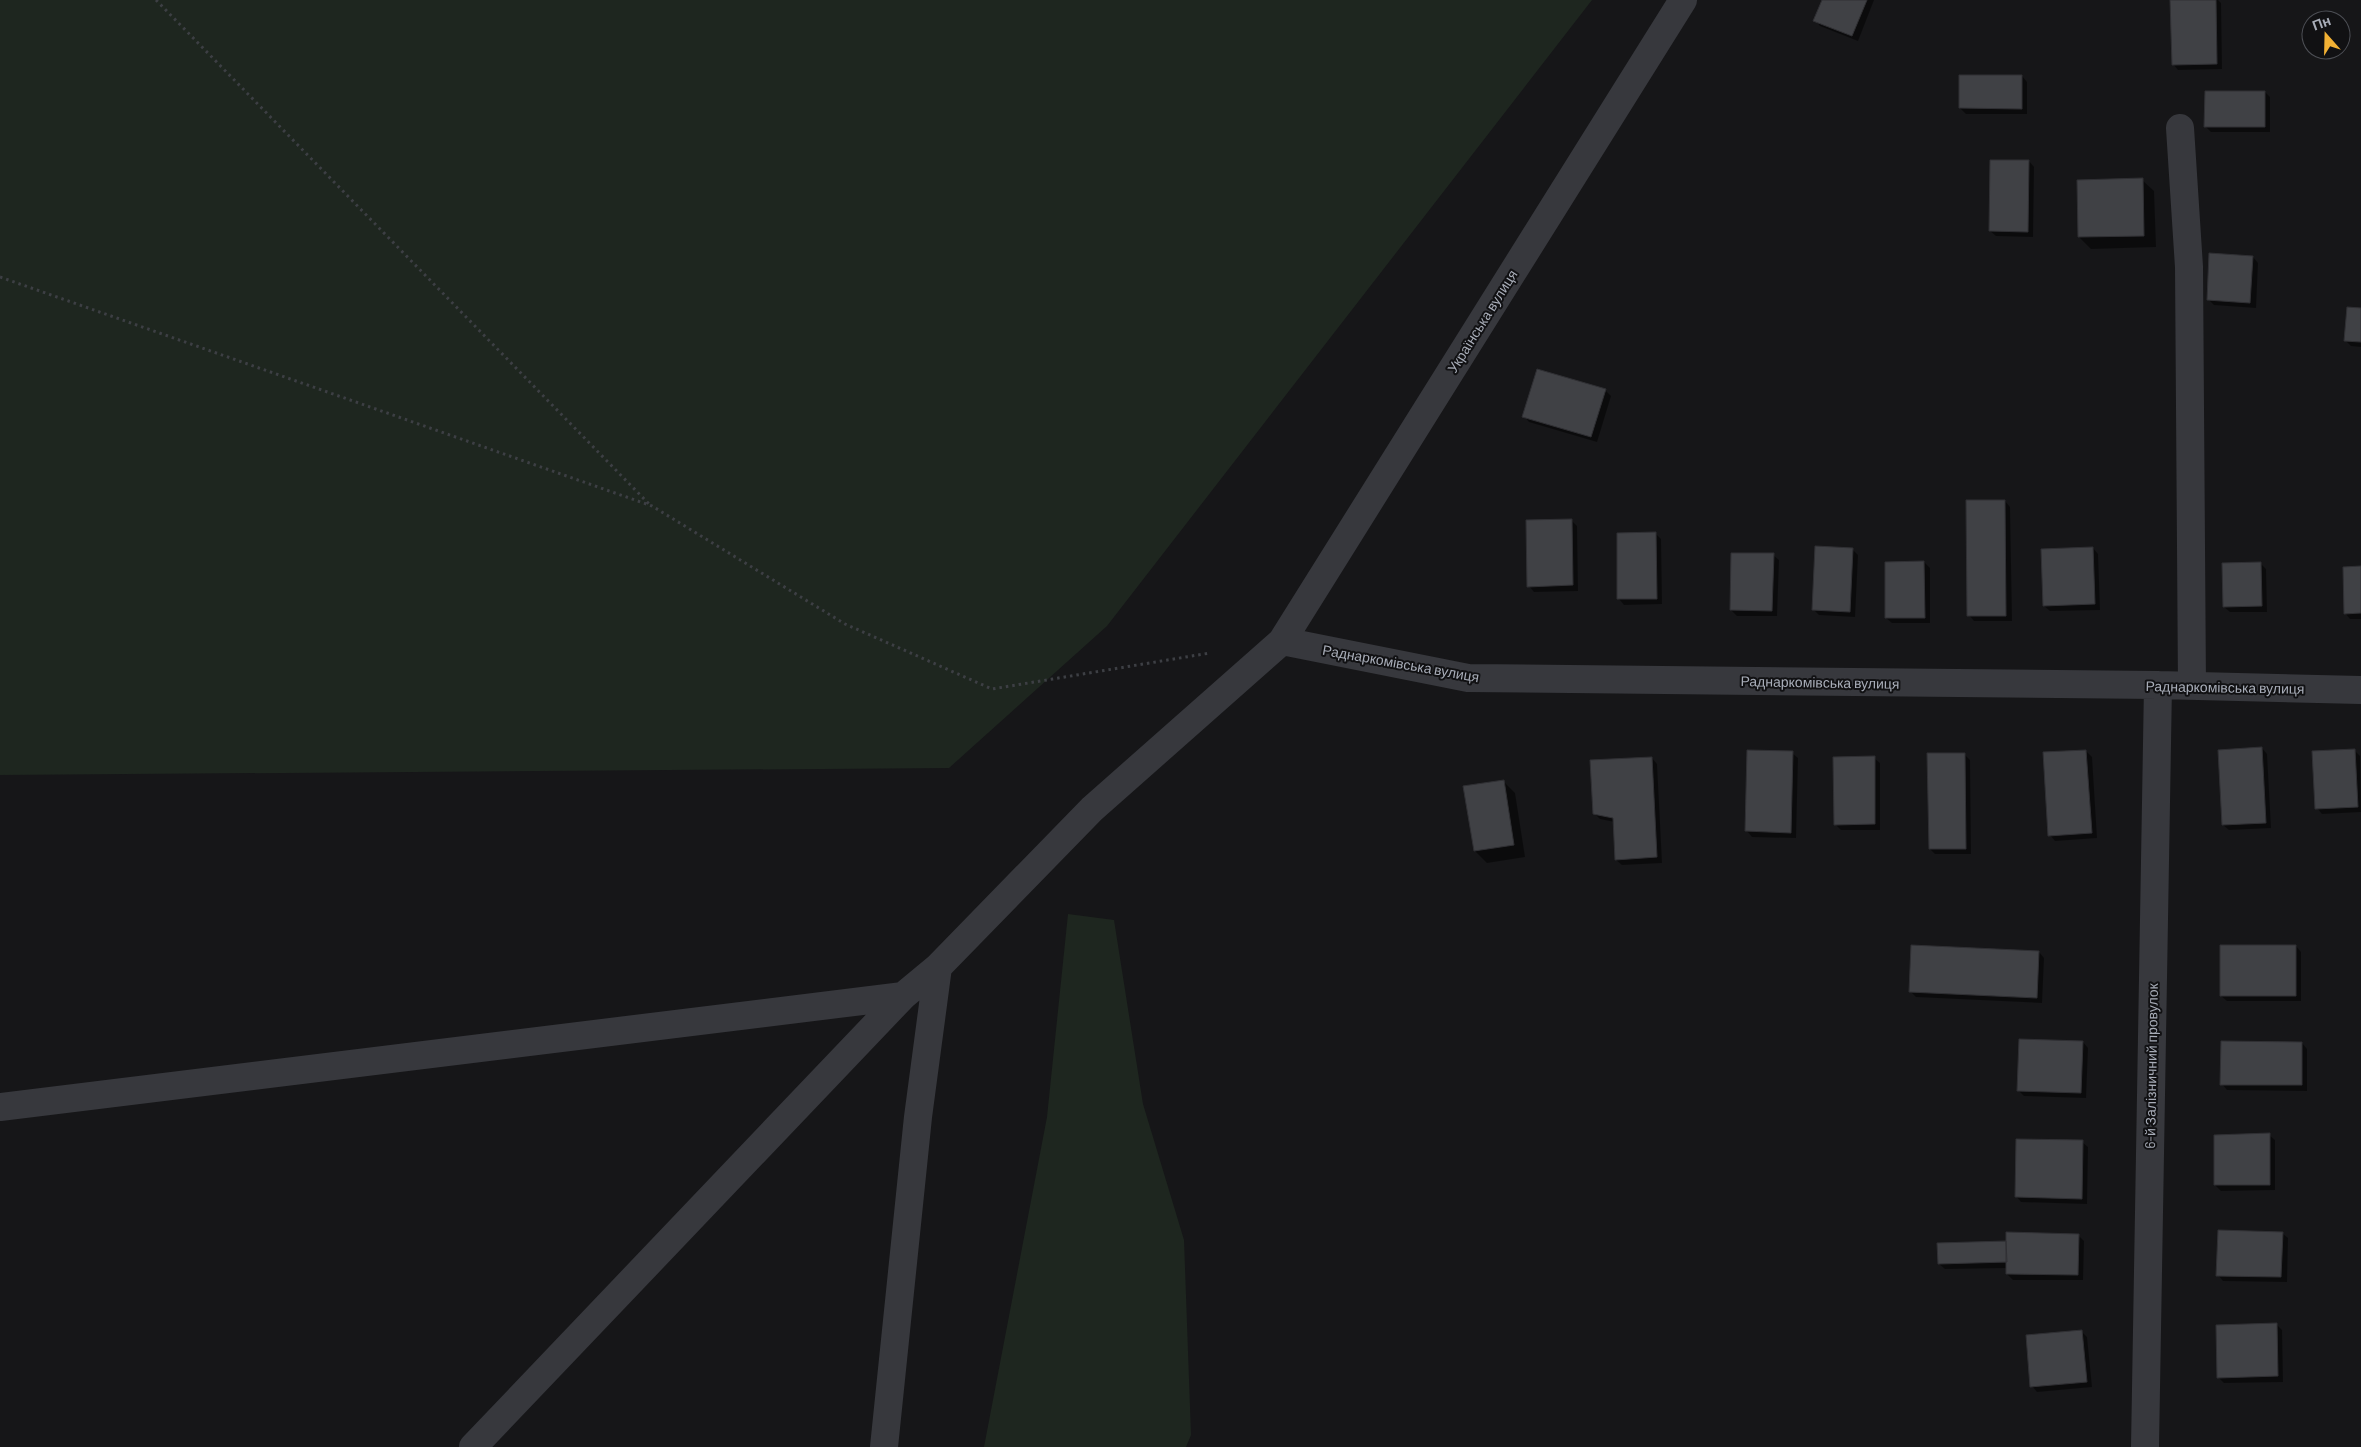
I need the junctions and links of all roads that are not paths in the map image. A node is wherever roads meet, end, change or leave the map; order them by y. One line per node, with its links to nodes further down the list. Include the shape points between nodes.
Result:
1 (1683, 0): 3 (street, Українська вулиця)
2 (2180, 128): 5 (street, via 2189,267)
3 (1282, 641): 4 (street, Раднаркомівська вулиця, via 1468,678); 7 (street, Українська вулиця, via 1092,809)
4 (2158, 685): 5 (street, Раднаркомівська вулиця); 12 (street, 6-й Залізничний провулок)
5 (2192, 686): 6 (street, Раднаркомівська вулиця)
6 (2361, 690)
7 (938, 967): 8 (street, Українська вулиця); 11 (street, via 918,1117)
8 (903, 996): 9 (street); 10 (street, Українська вулиця)
9 (0, 1107)
10 (473, 1447)
11 (884, 1447)
12 (2145, 1447)

